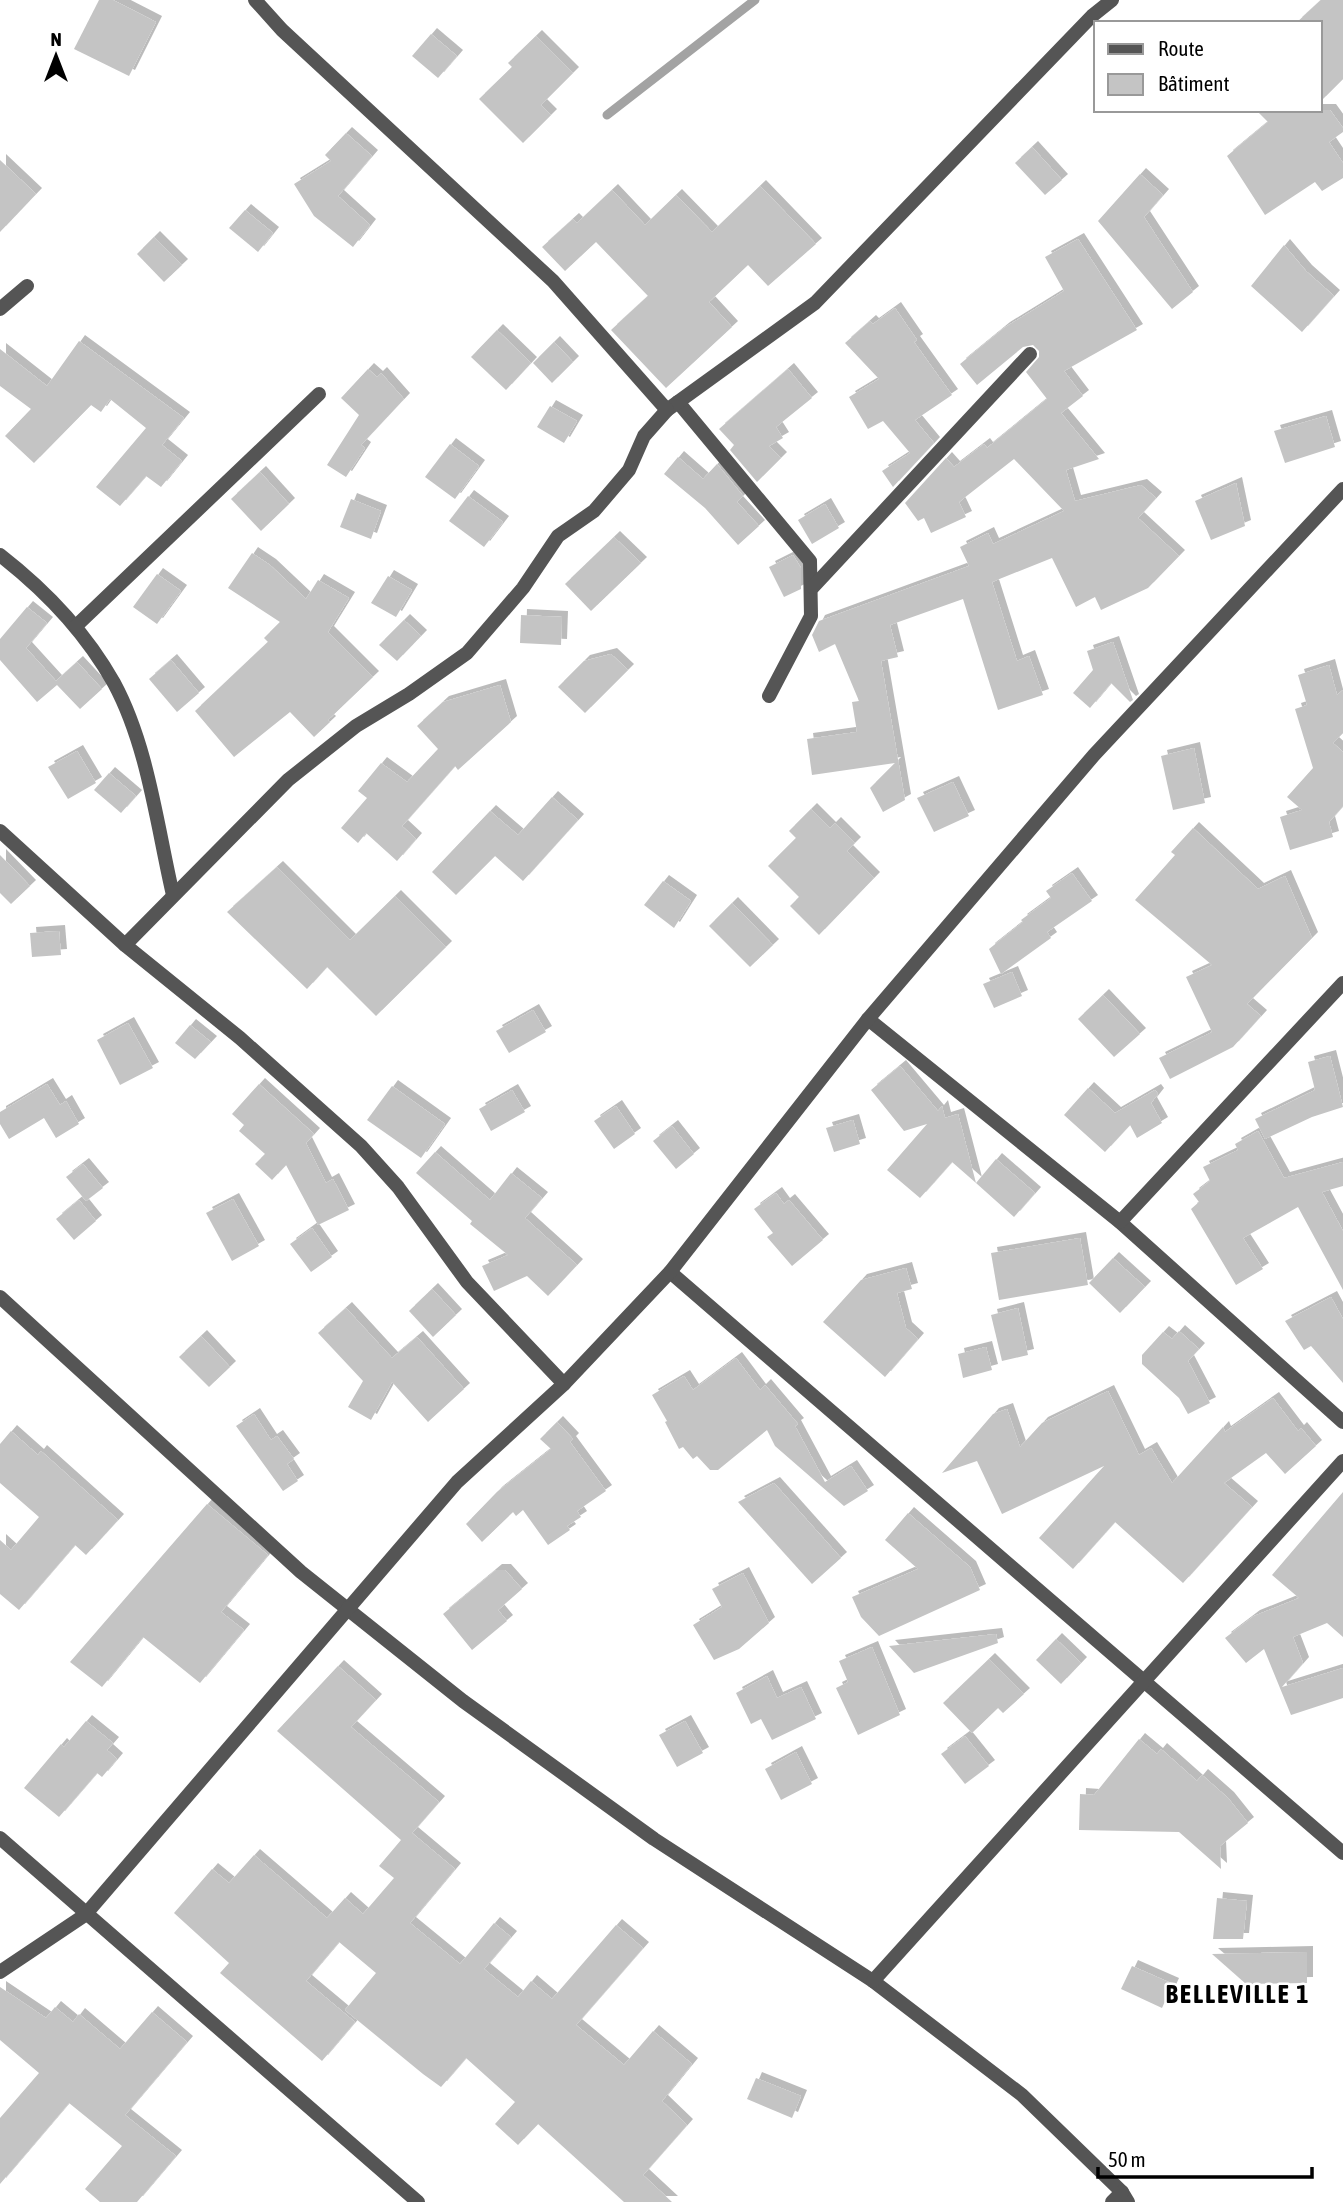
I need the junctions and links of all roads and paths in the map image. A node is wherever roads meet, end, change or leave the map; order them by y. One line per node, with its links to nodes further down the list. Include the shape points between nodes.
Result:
1 (255, 0): 7 (street, via 553,281 606,344)
2 (1112, 0): 7 (street, via 815,303)
3 (27, 286): 4 (street)
4 (0, 309)
5 (1030, 354): 10 (street)
6 (319, 394): 11 (street)
7 (673, 406): 10 (street, via 810,561); 14 (street, via 644,436 629,470 594,511 558,536 523,588 467,653 356,726 288,780)
8 (1343, 489): 17 (street, via 1094,755)
9 (0, 555): 11 (street)
10 (813, 587): 12 (street, via 811,616)
11 (76, 626): 14 (street, via 114,684 139,748)
12 (769, 696)
13 (0, 831): 15 (street)
14 (173, 895): 15 (street)
15 (125, 945): 21 (street, via 361,1146 398,1187 467,1282)
16 (1343, 983): 18 (street)
17 (867, 1019): 18 (street); 19 (street)
18 (1120, 1222): 22 (street)
19 (670, 1272): 21 (street); 25 (street)
20 (0, 1297): 24 (street)
21 (564, 1384): 24 (street, via 457,1482)
22 (1343, 1422)
23 (1343, 1461): 25 (street)
24 (346, 1608): 28 (street); 30 (street, via 463,1701 654,1839)
25 (1142, 1681): 27 (street); 30 (street)
26 (0, 1838): 28 (street)
27 (1343, 1853)
28 (85, 1915): 29 (street); 32 (street)
29 (0, 1972)
30 (873, 1981): 31 (street, via 1022,2095)
31 (1121, 2199)
32 (418, 2202)

